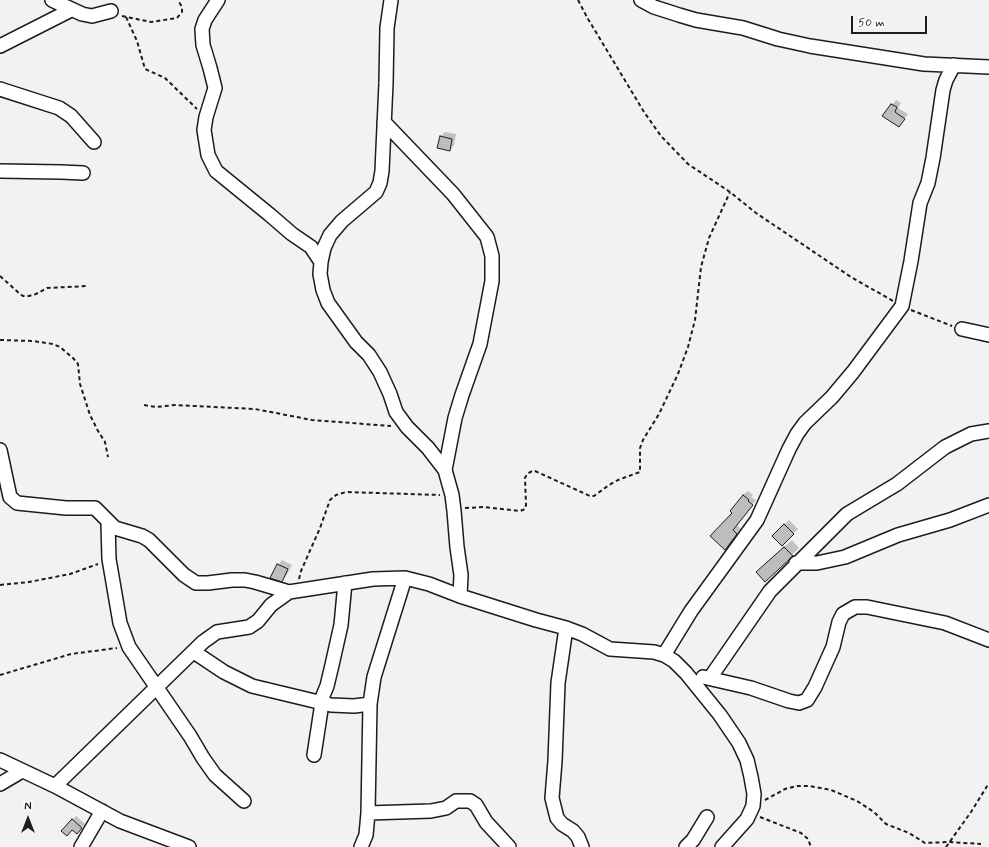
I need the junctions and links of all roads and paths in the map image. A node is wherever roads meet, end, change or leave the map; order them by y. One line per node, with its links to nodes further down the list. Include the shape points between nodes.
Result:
1 (52, 0): 7 (street)
2 (178, 0): 9 (path, via 182,12 177,18 151,22)
3 (218, 0): 14 (street, via 202,29 202,45 215,88)
4 (391, 0): 15 (street, via 387,28)
5 (578, 0): 19 (path, via 644,112 661,136 688,164)
6 (641, 0): 11 (street, via 679,16 743,28 810,46 924,64)
7 (71, 10): 8 (street, via 92,16); 10 (street)
8 (111, 11): 9 (path)
9 (126, 17): 14 (path, via 137,40 145,69 165,78)
10 (0, 46)
11 (954, 65): 12 (street); 23 (street, via 943,90 933,158 920,203)
12 (989, 67)
13 (0, 89): 16 (street, via 59,108 71,116)
14 (206, 117): 20 (street, via 204,130 208,155 216,171 311,247)
15 (384, 122): 20 (street, via 382,171 376,192 342,221 330,235); 32 (street, via 453,194 487,237 492,256 492,281 481,338 457,413)
16 (94, 142)
17 (0, 171): 18 (street)
18 (83, 174)
19 (730, 192): 23 (path, via 756,213 851,277); 35 (path, via 709,238 701,267 695,320 688,347 678,374 643,440 640,448 640,472 618,480 590,496 532,471 525,478 525,509 520,511 468,507)
20 (321, 262): 28 (street, via 320,274 328,303 380,372 396,412)
21 (0, 276): 22 (path, via 23,296 36,294 47,288)
22 (88, 286)
23 (902, 306): 24 (path); 48 (street, via 853,372 797,434 758,520 691,611)
24 (962, 329): 25 (street)
25 (989, 335)
26 (0, 340): 31 (path, via 53,344 73,358 78,364 80,384 90,415 105,442)
27 (144, 405): 28 (path, via 255,409 312,420)
28 (406, 427): 32 (street, via 428,448)
29 (989, 431): 38 (street, via 970,434 945,447 897,484 847,514)
30 (0, 450): 36 (street, via 7,489 10,497 17,503 66,508 91,507)
31 (108, 457)
32 (445, 470): 33 (street)
33 (452, 495): 35 (street); 42 (path, via 346,492 336,495 330,500)
34 (989, 505): 38 (street, via 950,520 898,535 845,557 817,563)
35 (454, 511): 43 (street, via 461,575)
36 (108, 523): 37 (street); 42 (street, via 114,528 149,540 184,575 196,583 245,580)
37 (109, 559): 41 (path, via 70,574); 46 (street, via 120,623)
38 (796, 563): 51 (street, via 770,591)
39 (405, 578): 40 (street); 43 (street); 54 (street, via 374,677)
40 (345, 583): 42 (street); 53 (street, via 341,625)
41 (0, 585)
42 (294, 591): 47 (street, via 271,605 258,621 243,628 217,632)
43 (460, 596): 44 (street)
44 (566, 628): 48 (street, via 610,649); 72 (street, via 558,683 552,798 557,818 573,831)
45 (989, 640): 51 (street, via 945,623 867,607 855,607 843,614 832,647 807,700 799,703 789,701)
46 (129, 647): 50 (path, via 71,654); 52 (street)
47 (194, 652): 52 (street); 53 (street, via 224,672 252,686)
48 (664, 655): 49 (street)
49 (686, 673): 51 (street); 62 (street, via 739,743 751,777 754,794)
50 (0, 675)
51 (710, 678)
52 (156, 688): 60 (street); 61 (street, via 215,775)
53 (321, 703): 54 (street, via 354,706); 55 (street)
54 (370, 704): 64 (street)
55 (314, 755)
56 (0, 760): 57 (street)
57 (22, 771): 59 (street); 60 (street)
58 (989, 783): 66 (path)
59 (0, 784)
60 (55, 786): 63 (street)
61 (244, 801)
62 (751, 809): 66 (path, via 786,789 810,786 831,790 857,801 886,824 909,833 924,844); 74 (street, via 747,819); 75 (path, via 801,833 808,839)
63 (102, 810): 68 (street); 69 (street, via 120,821)
64 (368, 812): 70 (street, via 366,835); 71 (street, via 431,811 446,808 456,801 470,801)
65 (707, 817): 73 (street)
66 (949, 842): 67 (path); 76 (path)
67 (981, 844)
68 (81, 847)
69 (189, 847)
70 (361, 847)
71 (509, 847)
72 (582, 847)
73 (686, 847)
74 (722, 847)
75 (811, 847)
76 (946, 847)

